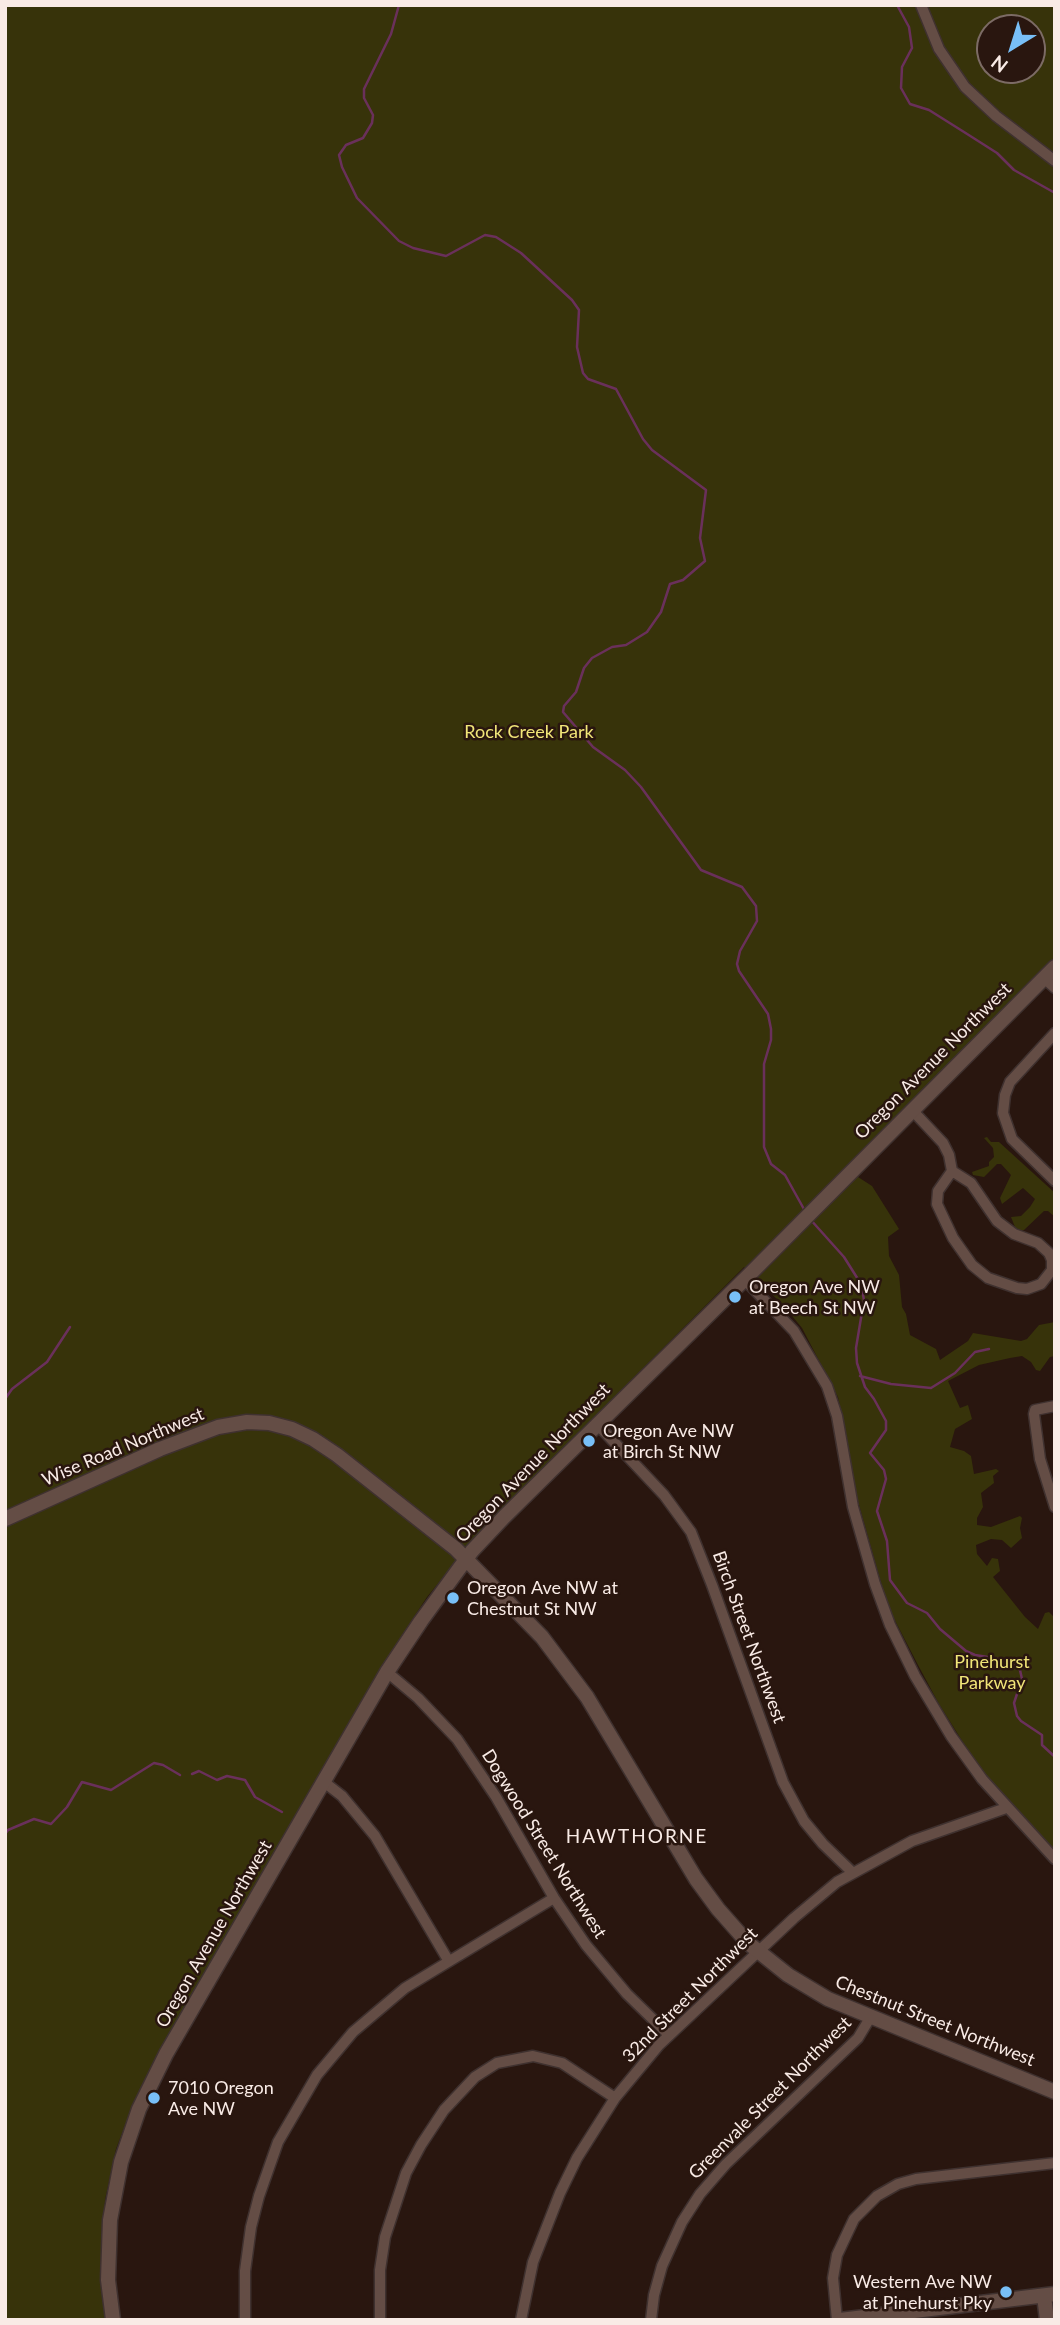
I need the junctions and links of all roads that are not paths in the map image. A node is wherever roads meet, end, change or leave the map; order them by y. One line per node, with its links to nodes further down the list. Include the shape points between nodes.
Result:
1 (921, 5): 2 (street, via 939,49 965,87)
2 (1055, 161)
3 (1051, 977): 5 (street, Oregon Avenue Northwest)
4 (1055, 1033): 7 (street, via 1010,1082 1003,1113 1015,1143)
5 (912, 1110): 6 (street, via 943,1143); 8 (street, Oregon Avenue Northwest)
6 (953, 1171): 6 (street, via 971,1184 1001,1225 1047,1251 1053,1266 1041,1284 1017,1288 988,1278 974,1267 937,1204 938,1191)
7 (1055, 1181)
8 (744, 1279): 10 (street, Oregon Avenue Northwest); 16 (street, via 794,1331 827,1386 863,1544 890,1626 946,1728)
9 (1055, 1406): 11 (street, via 1035,1410 1039,1450)
10 (597, 1424): 13 (street, Oregon Avenue Northwest); 18 (street, Birch Street Northwest, via 664,1495 691,1532 783,1783 809,1827)
11 (1055, 1507)
12 (5, 1518): 13 (street, Wise Road Northwest, via 195,1434 260,1422 292,1429 326,1447)
13 (466, 1560): 14 (street, Oregon Avenue Northwest); 20 (street, Chestnut Street Northwest, via 533,1627 572,1675 696,1879)
14 (387, 1672): 15 (street, Oregon Avenue Northwest); 19 (street, Dogwood Street Northwest, via 432,1711 467,1753)
15 (324, 1782): 21 (street, via 342,1796 374,1836); 28 (street, Oregon Avenue Northwest, via 166,2054 139,2109 121,2162 110,2220 108,2280)
16 (1006, 1808): 17 (street); 18 (street, 32nd Street Northwest, via 923,1836)
17 (1055, 1859)
18 (852, 1872): 20 (street, 32nd Street Northwest)
19 (554, 1898): 21 (street); 23 (street, Dogwood Street Northwest, via 600,1964)
20 (759, 1952): 22 (street, Chestnut Street Northwest, via 818,1993); 23 (street, 32nd Street Northwest)
21 (448, 1960): 29 (street, via 405,1988 353,2032 298,2105 275,2150 254,2212 245,2271)
22 (870, 2018): 24 (street, Chestnut Street Northwest); 32 (street, Greenvale Street Northwest, via 858,2038 700,2194 662,2266)
23 (669, 2035): 25 (street, 32nd Street Northwest)
24 (1055, 2092)
25 (615, 2098): 30 (street, via 562,2063 533,2056 498,2063 475,2077 438,2119 406,2173 383,2245); 31 (street, 32nd Street Northwest, via 560,2193 533,2262)
26 (1055, 2163): 33 (street, via 916,2179 877,2196 854,2219 838,2255 834,2278)
27 (1050, 2295): 33 (street); 34 (street)
28 (113, 2320)
29 (245, 2320)
30 (380, 2320)
31 (521, 2320)
32 (651, 2320)
33 (839, 2320)
34 (1047, 2320)

